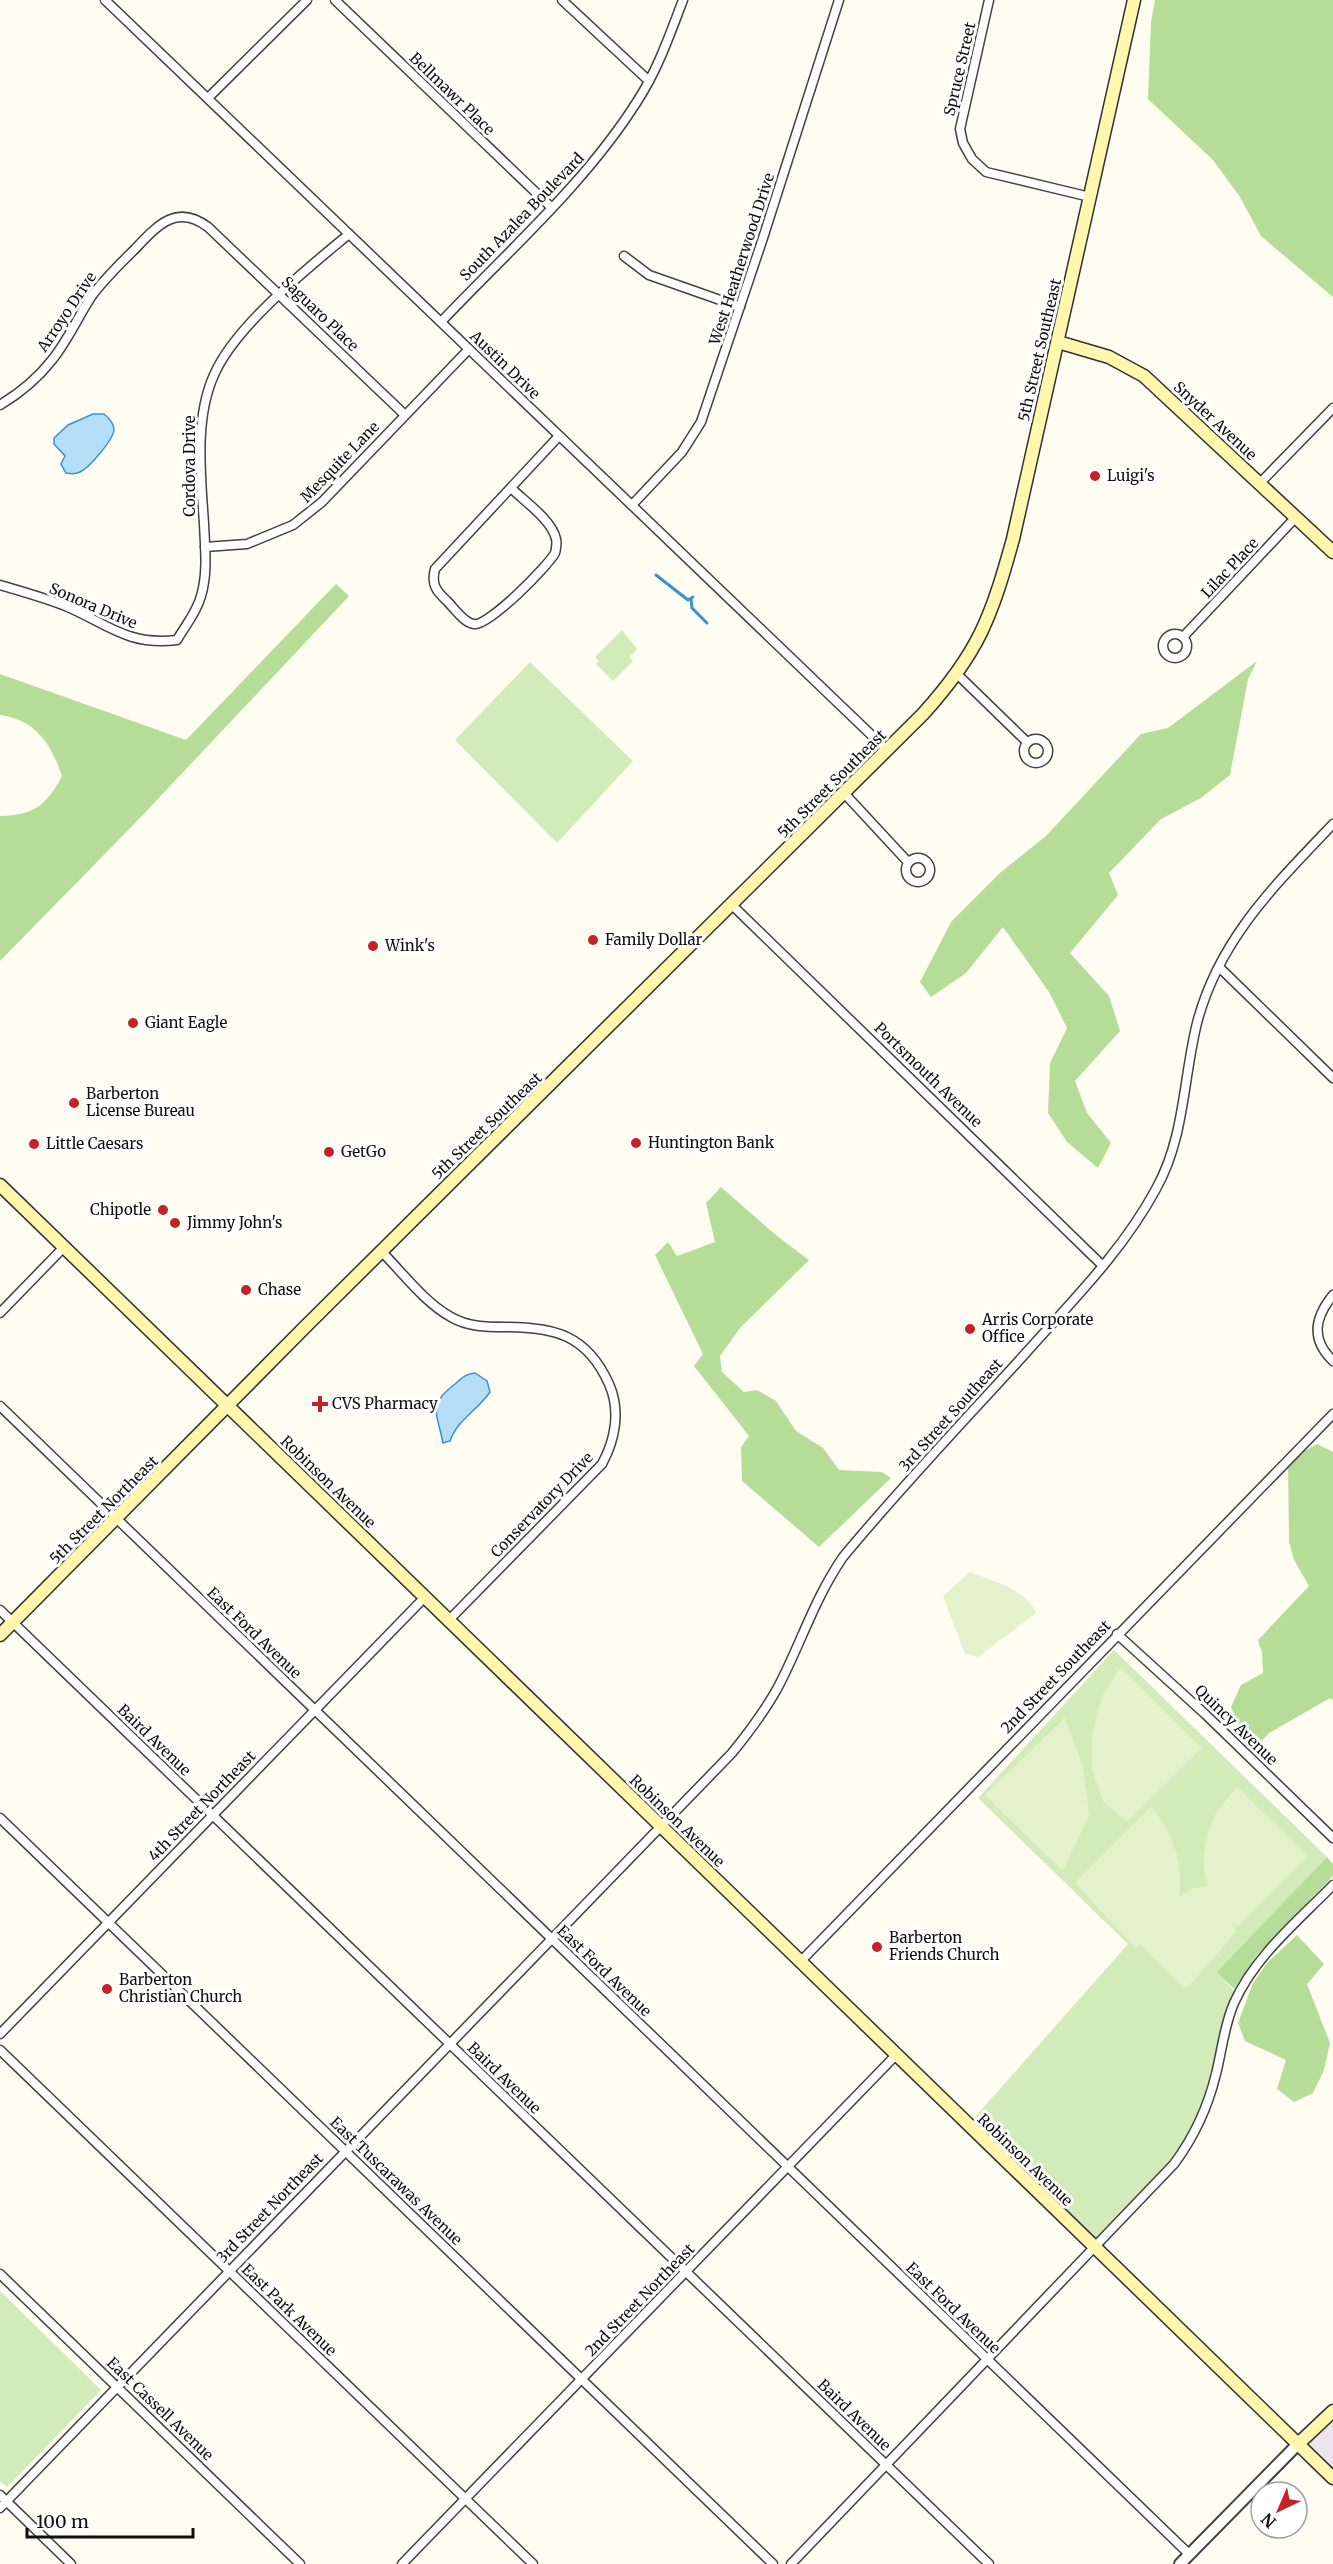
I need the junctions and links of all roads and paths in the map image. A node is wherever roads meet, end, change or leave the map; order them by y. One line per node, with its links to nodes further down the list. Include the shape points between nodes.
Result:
1 (105, 0): 10 (street, Austin Drive)
2 (307, 0): 10 (street)
3 (335, 0): 12 (street, Bellmawr Place)
4 (562, 0): 9 (street)
5 (683, 0): 9 (street, South Azalea Boulevard)
6 (839, 0): 17 (street, West Heatherwood Drive)
7 (989, 0): 11 (street, Spruce Street, via 960,129 963,143 986,172)
8 (1134, 0): 11 (main road, 5th Street Southeast)
9 (649, 81): 12 (street, South Azalea Boulevard, via 597,158)
10 (208, 98): 14 (street, Austin Drive)
11 (1090, 197): 19 (main road, 5th Street Southeast)
12 (550, 207): 18 (street, South Azalea Boulevard)
13 (216, 234): 16 (street, Saguaro Place); 21 (street, Arroyo Drive, via 191,217 171,218 156,227 100,286 52,360)
14 (349, 234): 16 (street, Cordova Drive); 18 (street, Austin Drive)
15 (624, 256): 17 (street, via 649,275)
16 (280, 294): 23 (street, Saguaro Place); 29 (street, Cordova Drive, via 233,345 209,388 201,422)
17 (740, 307): 27 (street, West Heatherwood Drive, via 696,431 682,452)
18 (441, 322): 20 (street, Austin Drive)
19 (1058, 342): 25 (main road, Snyder Avenue, via 1109,357 1144,376); 34 (main road, 5th Street Southeast, via 997,597 983,634)
20 (469, 349): 23 (street, Mesquite Lane); 24 (street, Austin Drive)
21 (0, 405)
22 (1333, 408): 25 (street)
23 (405, 415): 29 (street, Mesquite Lane, via 322,502 293,525 247,544)
24 (560, 436): 26 (street); 27 (street, Austin Drive)
25 (1260, 483): 28 (main road, Snyder Avenue)
26 (511, 488): 26 (street, via 435,569 432,579 436,590 475,625 486,622 507,605 555,552 556,539 549,526)
27 (632, 505): 36 (street, Austin Drive)
28 (1296, 517): 30 (main road, Snyder Avenue); 32 (street, Lilac Place)
29 (205, 547): 33 (street, Cordova Drive, via 198,606)
30 (1333, 552)
31 (0, 585): 33 (street, Sonora Drive, via 63,606 130,638 152,643)
32 (1184, 637)
33 (177, 640)
34 (957, 674): 35 (street); 36 (main road, 5th Street Southeast)
35 (1026, 742)
36 (887, 750): 37 (main road, 5th Street Southeast)
37 (844, 793): 39 (street); 40 (main road, 5th Street Southeast)
38 (1333, 824): 41 (street, 3rd Street Southeast, via 1252,912 1228,946)
39 (907, 861)
40 (732, 905): 45 (main road, 5th Street Southeast); 46 (street, Portsmouth Avenue)
41 (1219, 967): 42 (street); 46 (street, 3rd Street Southeast, via 1197,1024 1181,1122 1169,1164 1138,1220)
42 (1333, 1078)
43 (0, 1185): 44 (main road, Robinson Avenue)
44 (65, 1246): 48 (street); 51 (main road, Robinson Avenue)
45 (381, 1251): 51 (main road, 5th Street Southeast); 56 (street, Conservatory Drive, via 451,1317 485,1327 550,1329 581,1345 603,1370 615,1407 611,1447 602,1464)
46 (1103, 1266): 63 (street, 3rd Street Southeast, via 843,1557 818,1597 778,1687 760,1717 732,1753)
47 (1333, 1295): 49 (street, via 1320,1311 1318,1338 1323,1351)
48 (0, 1312)
49 (1333, 1360)
50 (0, 1406): 53 (street, East Ford Avenue)
51 (228, 1406): 53 (main road, 5th Street Northeast); 54 (main road, Robinson Avenue)
52 (1333, 1413): 58 (street, 2nd Street Southeast)
53 (116, 1519): 57 (main road, 5th Street Northeast); 60 (street, East Ford Avenue)
54 (425, 1597): 56 (main road, Robinson Avenue); 60 (street, 4th Street Northeast)
55 (0, 1610): 57 (street, Baird Avenue)
56 (449, 1620): 63 (main road, Robinson Avenue)
57 (13, 1623): 59 (main road, 5th Street Northeast); 61 (street, Baird Avenue)
58 (1118, 1634): 64 (street, Quincy Avenue); 68 (street, 2nd Street Southeast)
59 (0, 1635)
60 (313, 1709): 61 (street, 4th Street Northeast); 67 (street, East Ford Avenue)
61 (213, 1816): 66 (street, 4th Street Northeast); 70 (street, Baird Avenue)
62 (0, 1818): 66 (street, East Tuscarawas Avenue)
63 (660, 1825): 67 (street, 3rd Street Northeast); 68 (main road, Robinson Avenue)
64 (1333, 1839)
65 (1333, 1885): 75 (street, via 1271,1948 1246,1980 1226,2025 1208,2103 1186,2148)
66 (109, 1923): 69 (street, 4th Street Northeast); 73 (street, East Tuscarawas Avenue)
67 (551, 1938): 70 (street, 3rd Street Northeast); 74 (street, East Ford Avenue)
68 (800, 1962): 72 (main road, Robinson Avenue)
69 (0, 2034)
70 (449, 2043): 73 (street, 3rd Street Northeast); 77 (street, Baird Avenue)
71 (0, 2050): 76 (street, East Park Avenue)
72 (896, 2055): 74 (street, 2nd Street Northeast); 75 (main road, Robinson Avenue)
73 (345, 2151): 76 (street, 3rd Street Northeast); 80 (street, East Tuscarawas Avenue)
74 (787, 2167): 77 (street, 2nd Street Northeast); 79 (street, East Ford Avenue)
75 (1095, 2249): 79 (street); 83 (main road, Robinson Avenue)
76 (228, 2270): 81 (street, 3rd Street Northeast); 86 (street, East Park Avenue)
77 (686, 2272): 80 (street, 2nd Street Northeast); 84 (street, Baird Avenue)
78 (0, 2274): 81 (street, East Cassell Avenue)
79 (988, 2360): 84 (street); 88 (street, East Ford Avenue)
80 (582, 2380): 86 (street, 2nd Street Northeast); 93 (street, East Tuscarawas Avenue)
81 (117, 2387): 87 (street, 3rd Street Northeast); 90 (street, East Cassell Avenue)
82 (1333, 2411): 83 (main road)
83 (1298, 2444): 85 (main road, Robinson Avenue); 88 (street)
84 (886, 2465): 94 (street); 95 (street, Baird Avenue)
85 (1333, 2478)
86 (465, 2499): 91 (street, 2nd Street Northeast); 92 (street, East Park Avenue)
87 (2, 2502): 89 (street)
88 (1189, 2554): 96 (street)
89 (71, 2564)
90 (300, 2564)
91 (402, 2564)
92 (533, 2564)
93 (773, 2564)
94 (791, 2564)
95 (989, 2564)
96 (1180, 2564)

